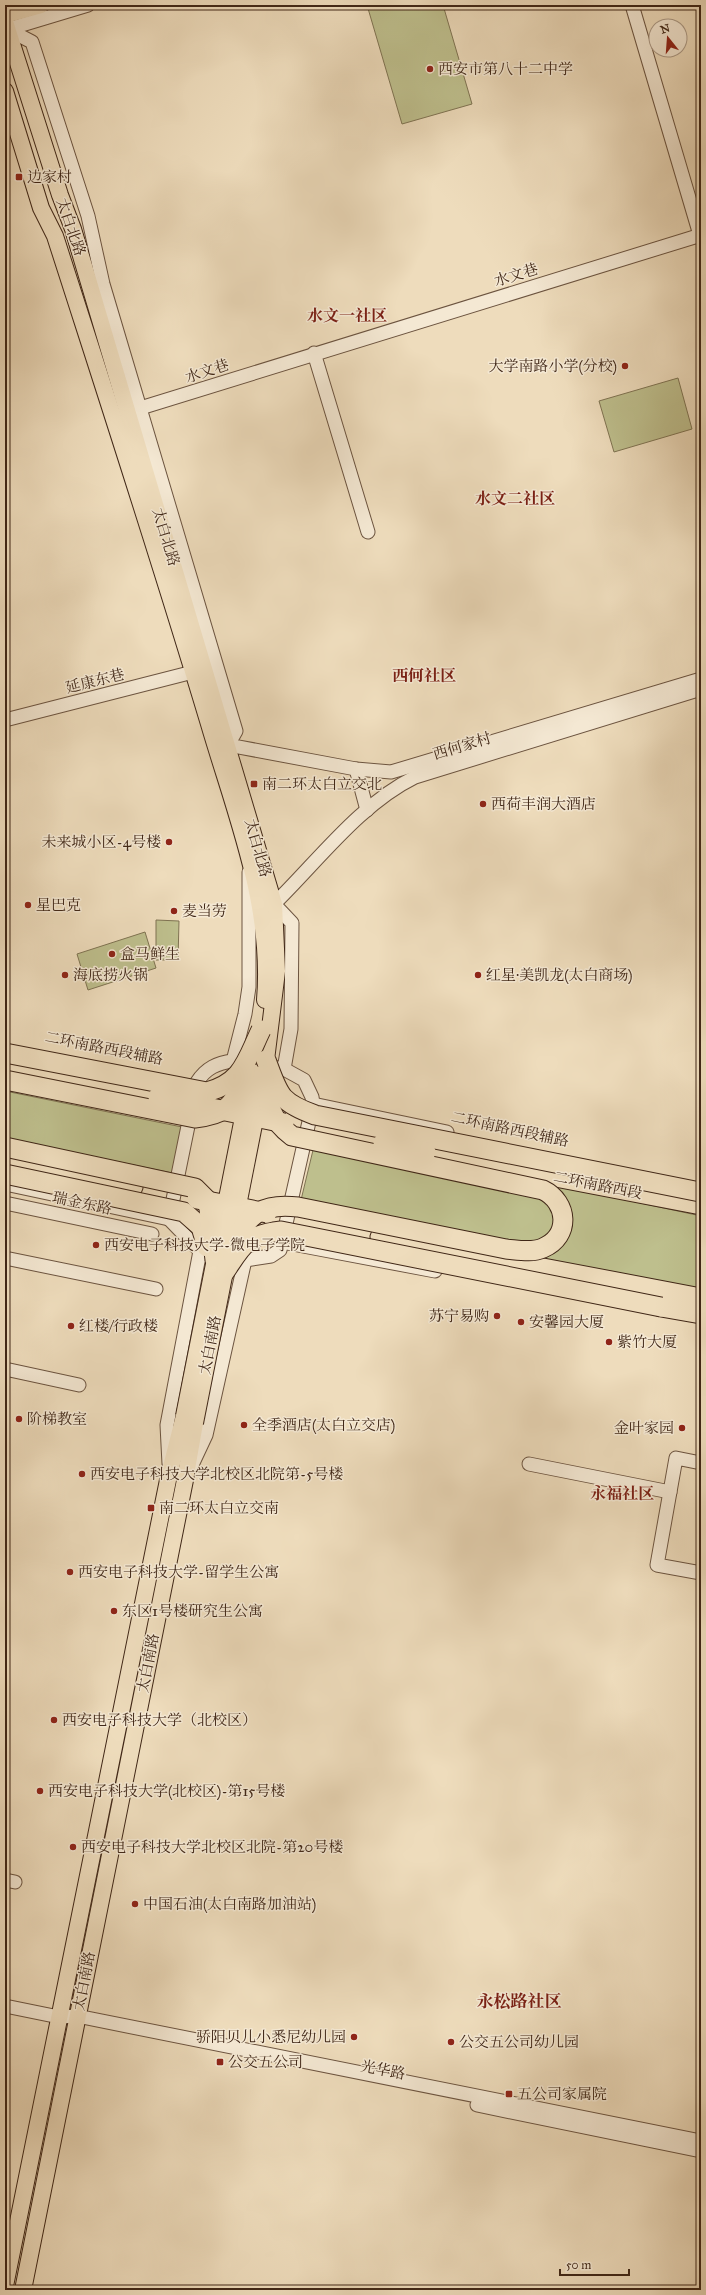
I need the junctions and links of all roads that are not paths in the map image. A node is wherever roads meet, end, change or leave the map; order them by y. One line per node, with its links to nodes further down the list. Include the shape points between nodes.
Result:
1 (11, 5): 5 (main road)
2 (41, 5): 6 (main road)
3 (88, 5): 6 (street)
4 (632, 5): 8 (street, 水文巷)
5 (5, 7)
6 (6, 24): 10 (main road, 太白北路, via 60,195)
7 (5, 91): 11 (main road, 太白北路, via 41,208 55,236)
8 (701, 235): 9 (street, 水文巷)
9 (314, 353): 10 (street, 水文巷); 12 (street)
10 (135, 410): 11 (street, 水文巷); 17 (main road, 太白北路)
11 (113, 417): 13 (main road, 太白北路)
12 (368, 532)
13 (194, 672): 16 (street, 延康东巷); 20 (main road, 太白北路)
14 (701, 679): 18 (street, 西何家村, via 417,765 390,772)
15 (701, 689): 19 (street, 西何家村, via 415,777 395,787)
16 (5, 720)
17 (228, 745): 18 (street, 西何家村); 21 (main road, 太白北路)
18 (356, 769): 19 (street)
19 (367, 810): 21 (street, 西何家村)
20 (250, 862): 22 (main road, 太白北路, via 261,906 265,946 266,989); 25 (street, via 248,987 245,1014)
21 (274, 904): 26 (main road, 太白北路, via 277,971); 28 (street, via 292,923 291,1029)
22 (261, 1030): 24 (highway, bridge, via 233,1081 222,1088 207,1092); 26 (main road, 太白北路)
23 (5, 1045): 30 (street, 二环南路西段辅路)
24 (5, 1053)
25 (233, 1062): 28 (street); 30 (street, via 220,1063 203,1072)
26 (259, 1066): 31 (highway, bridge, via 230,1107 218,1113 195,1118); 35 (highway, bridge, via 274,1118 280,1128 292,1136); 39 (highway, bridge, via 283,1099 315,1115); 49 (main road, 太白南路, bridge)
27 (5, 1069): 31 (highway); 34 (highway, 二环南路西段, bridge)
28 (284, 1069): 32 (street, via 304,1080)
29 (5, 1080): 31 (highway, bridge)
30 (197, 1082): 41 (street)
31 (29, 1085)
32 (313, 1104): 39 (street, 二环南路西段辅路); 44 (street)
33 (5, 1151): 46 (highway, bridge); 49 (highway, bridge, via 195,1188 207,1200)
34 (495, 1165): 35 (highway); 38 (highway); 39 (highway, 二环南路西段)
35 (460, 1172): 38 (highway, bridge)
36 (5, 1174): 49 (highway, bridge, via 184,1212 201,1227)
37 (5, 1184): 41 (street)
38 (525, 1185): 45 (highway, bridge, via 554,1195 562,1211 563,1224 558,1237 543,1249)
39 (700, 1196)
40 (5, 1203): 42 (street, 瑞金东路)
41 (169, 1219): 49 (street)
42 (152, 1234)
43 (461, 1239): 45 (highway, bridge); 46 (highway); 49 (highway, bridge, via 298,1207 270,1205 255,1214)
44 (282, 1242): 48 (street, via 280,1250 271,1256); 52 (street, via 661,1316)
45 (506, 1249): 46 (highway)
46 (478, 1256): 51 (highway)
47 (5, 1258): 50 (street)
48 (245, 1260): 49 (street); 59 (street, via 206,1435)
49 (216, 1261): 52 (highway, bridge, via 249,1239 260,1234 281,1231); 55 (main road, 太白南路, bridge); 58 (street, via 167,1425)
50 (156, 1289)
51 (693, 1297)
52 (701, 1315)
53 (5, 1369): 54 (street)
54 (79, 1385)
55 (189, 1419): 58 (main road, 太白南路); 59 (main road, 太白南路)
56 (701, 1463): 60 (street, via 676,1458)
57 (529, 1464): 60 (street)
58 (169, 1475): 63 (main road, 太白南路)
59 (185, 1480): 64 (main road, 太白南路)
60 (670, 1492): 61 (street, via 657,1565)
61 (701, 1573)
62 (5, 2006): 63 (street, 光华路)
63 (59, 2017): 64 (street, 光华路); 67 (main road, 太白南路)
64 (76, 2020): 65 (street, 光华路); 66 (street, 光华路); 68 (main road, 太白南路)
65 (701, 2141)
66 (701, 2151)
67 (5, 2286)
68 (23, 2290)

